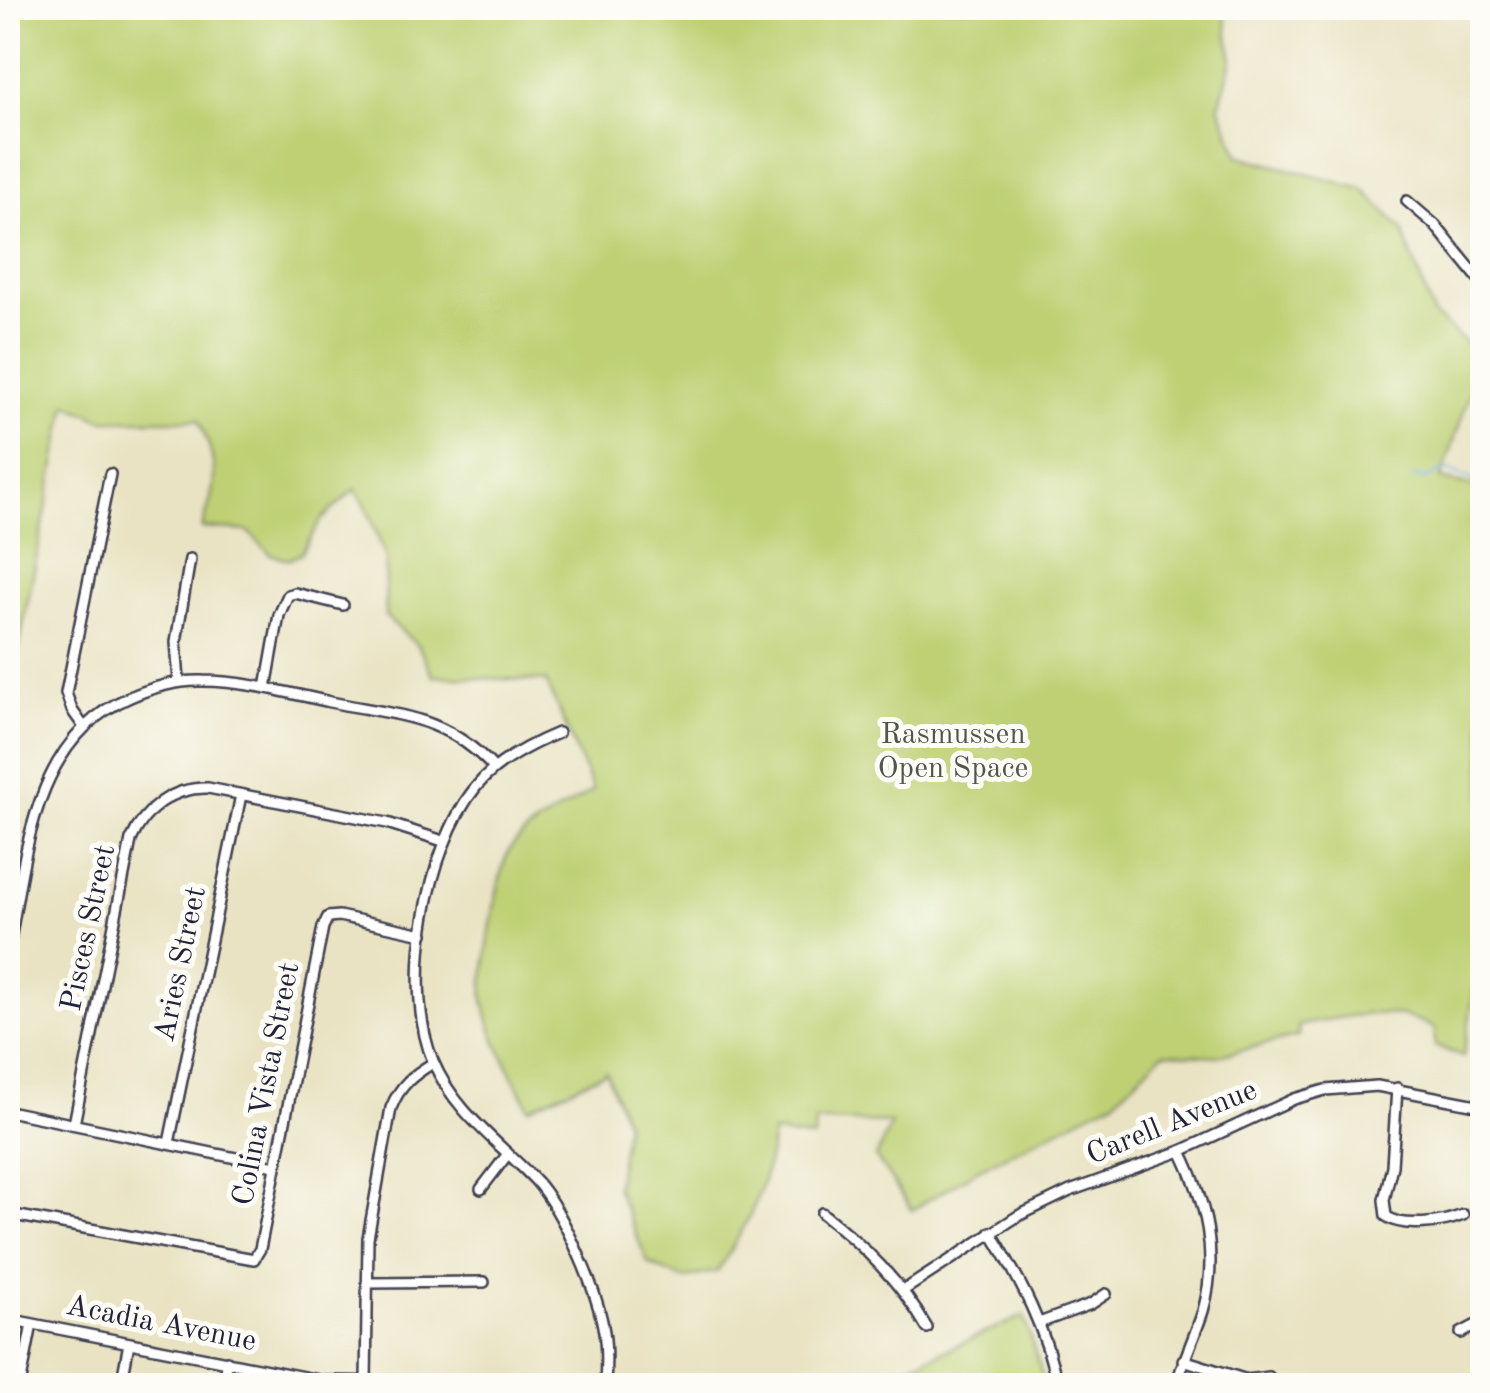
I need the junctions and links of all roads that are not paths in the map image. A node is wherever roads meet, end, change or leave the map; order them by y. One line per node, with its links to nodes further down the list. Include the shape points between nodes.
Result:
1 (1407, 201): 2 (street)
2 (1482, 283)
3 (110, 474): 8 (street, via 66,693)
4 (190, 559): 6 (street, via 176,642)
5 (343, 605): 7 (street, via 288,595)
6 (179, 682): 7 (street); 8 (street, via 115,703)
7 (266, 688): 10 (street, via 431,722 473,745)
8 (84, 726): 14 (street, via 46,781)
9 (558, 733): 10 (street)
10 (494, 768): 12 (street)
11 (241, 795): 12 (street, Pisces Street, via 387,823); 19 (street, Pisces Street, via 192,788 167,798 138,824); 20 (street, Aries Street)
12 (443, 841): 13 (street)
13 (423, 934): 15 (street, via 418,1006); 23 (street, Colina Vista Street, via 328,918)
14 (8, 952)
15 (433, 1064): 22 (street); 30 (street, via 397,1091 391,1108 368,1238)
16 (1398, 1088): 17 (street, Carell Avenue); 21 (street, Carell Avenue, via 1354,1086 1294,1099); 27 (street, via 1386,1216 1430,1222)
17 (1482, 1106)
18 (8, 1111): 19 (street)
19 (74, 1124): 20 (street)
20 (170, 1144): 23 (street)
21 (1181, 1151): 28 (street, Carell Avenue, via 1070,1191); 40 (street, via 1207,1218 1211,1254 1208,1291)
22 (506, 1156): 24 (street); 50 (street, via 534,1179 563,1220 602,1321)
23 (275, 1166): 26 (street, Colina Vista Street, via 254,1259)
24 (480, 1188)
25 (822, 1213): 31 (street)
26 (8, 1214)
27 (1463, 1214)
28 (991, 1232): 31 (street, Carell Avenue); 35 (street)
29 (484, 1282): 30 (street)
30 (367, 1283): 44 (street)
31 (904, 1290): 37 (street)
32 (1106, 1294): 35 (street)
33 (8, 1319): 36 (street, Acadia Avenue)
34 (1482, 1322): 38 (street)
35 (1039, 1323): 51 (street)
36 (32, 1324): 39 (street, Acadia Avenue); 47 (street)
37 (927, 1328)
38 (1460, 1333)
39 (129, 1342): 41 (street, Acadia Avenue); 48 (street)
40 (1184, 1360): 42 (street, via 1247,1380); 52 (street)
41 (227, 1361): 43 (street, Acadia Avenue); 49 (street)
42 (1269, 1378)
43 (320, 1383): 44 (street, Acadia Avenue)
44 (366, 1383): 45 (street, Acadia Avenue)
45 (408, 1384): 46 (street, Acadia Avenue)
46 (508, 1385): 50 (street, Acadia Avenue)
47 (20, 1386)
48 (120, 1386)
49 (222, 1386)
50 (605, 1386)
51 (1056, 1386)
52 (1176, 1386)

